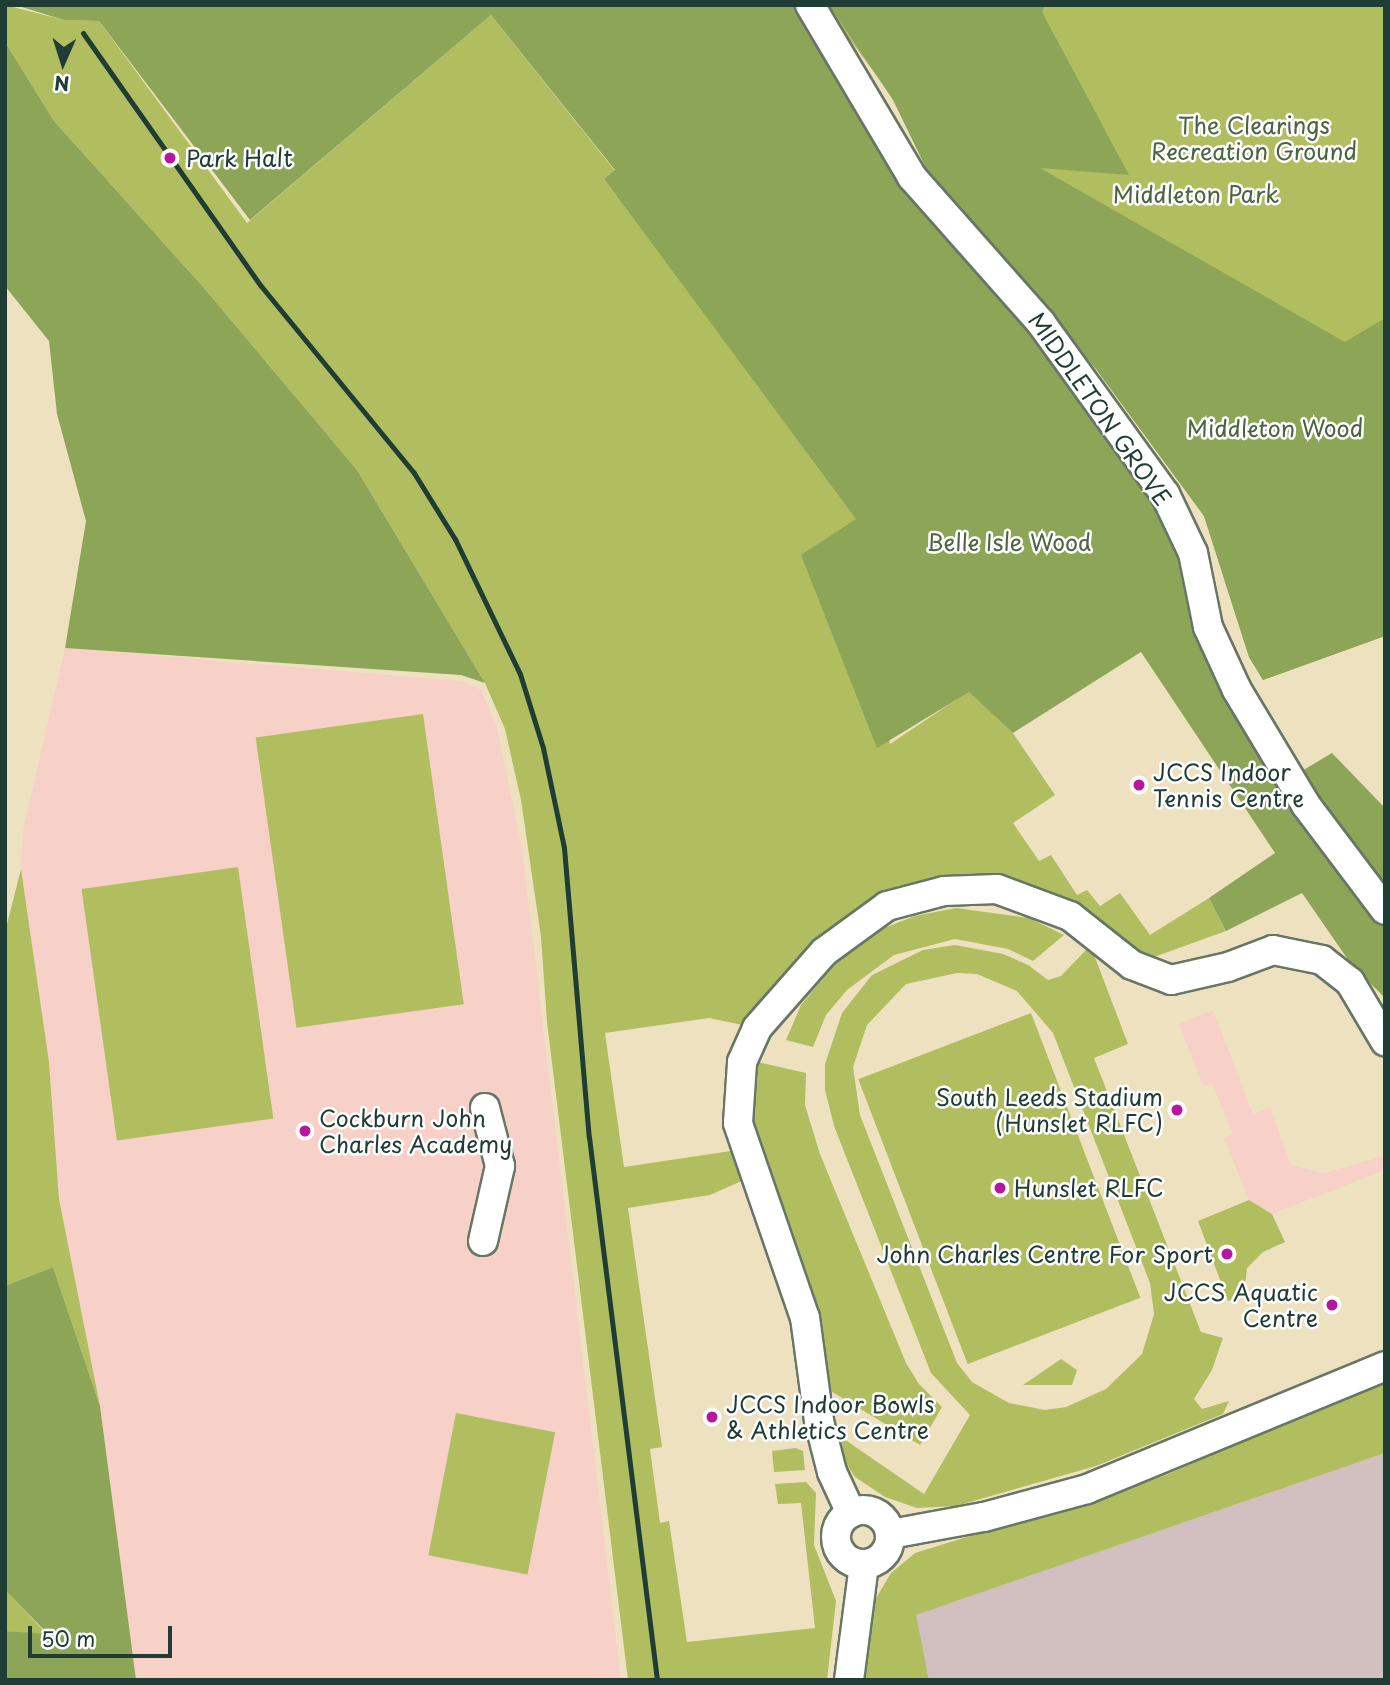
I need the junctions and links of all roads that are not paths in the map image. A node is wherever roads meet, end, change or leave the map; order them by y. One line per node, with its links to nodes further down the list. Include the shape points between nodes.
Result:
1 (810, 5): 2 (street, MIDDLETON GROVE, via 912,177 1041,323 1165,494 1193,553 1208,627 1237,690 1306,805)
2 (1385, 910)
3 (1385, 1041): 7 (street, via 1350,982 1322,960 1273,950 1171,980 1132,965 1070,916 997,890 944,891 887,906 824,952 757,1028 742,1062 738,1123 805,1318 819,1421 832,1472)
4 (485, 1108): 5 (street, via 500,1166)
5 (483, 1241)
6 (1385, 1366): 8 (street, via 1126,1476 984,1517)
7 (851, 1513): 8 (street, via 877,1513); 9 (street, via 839,1525 836,1541 843,1556)
8 (891, 1534): 9 (street, via 886,1554)
9 (864, 1565): 10 (street)
10 (849, 1680)

